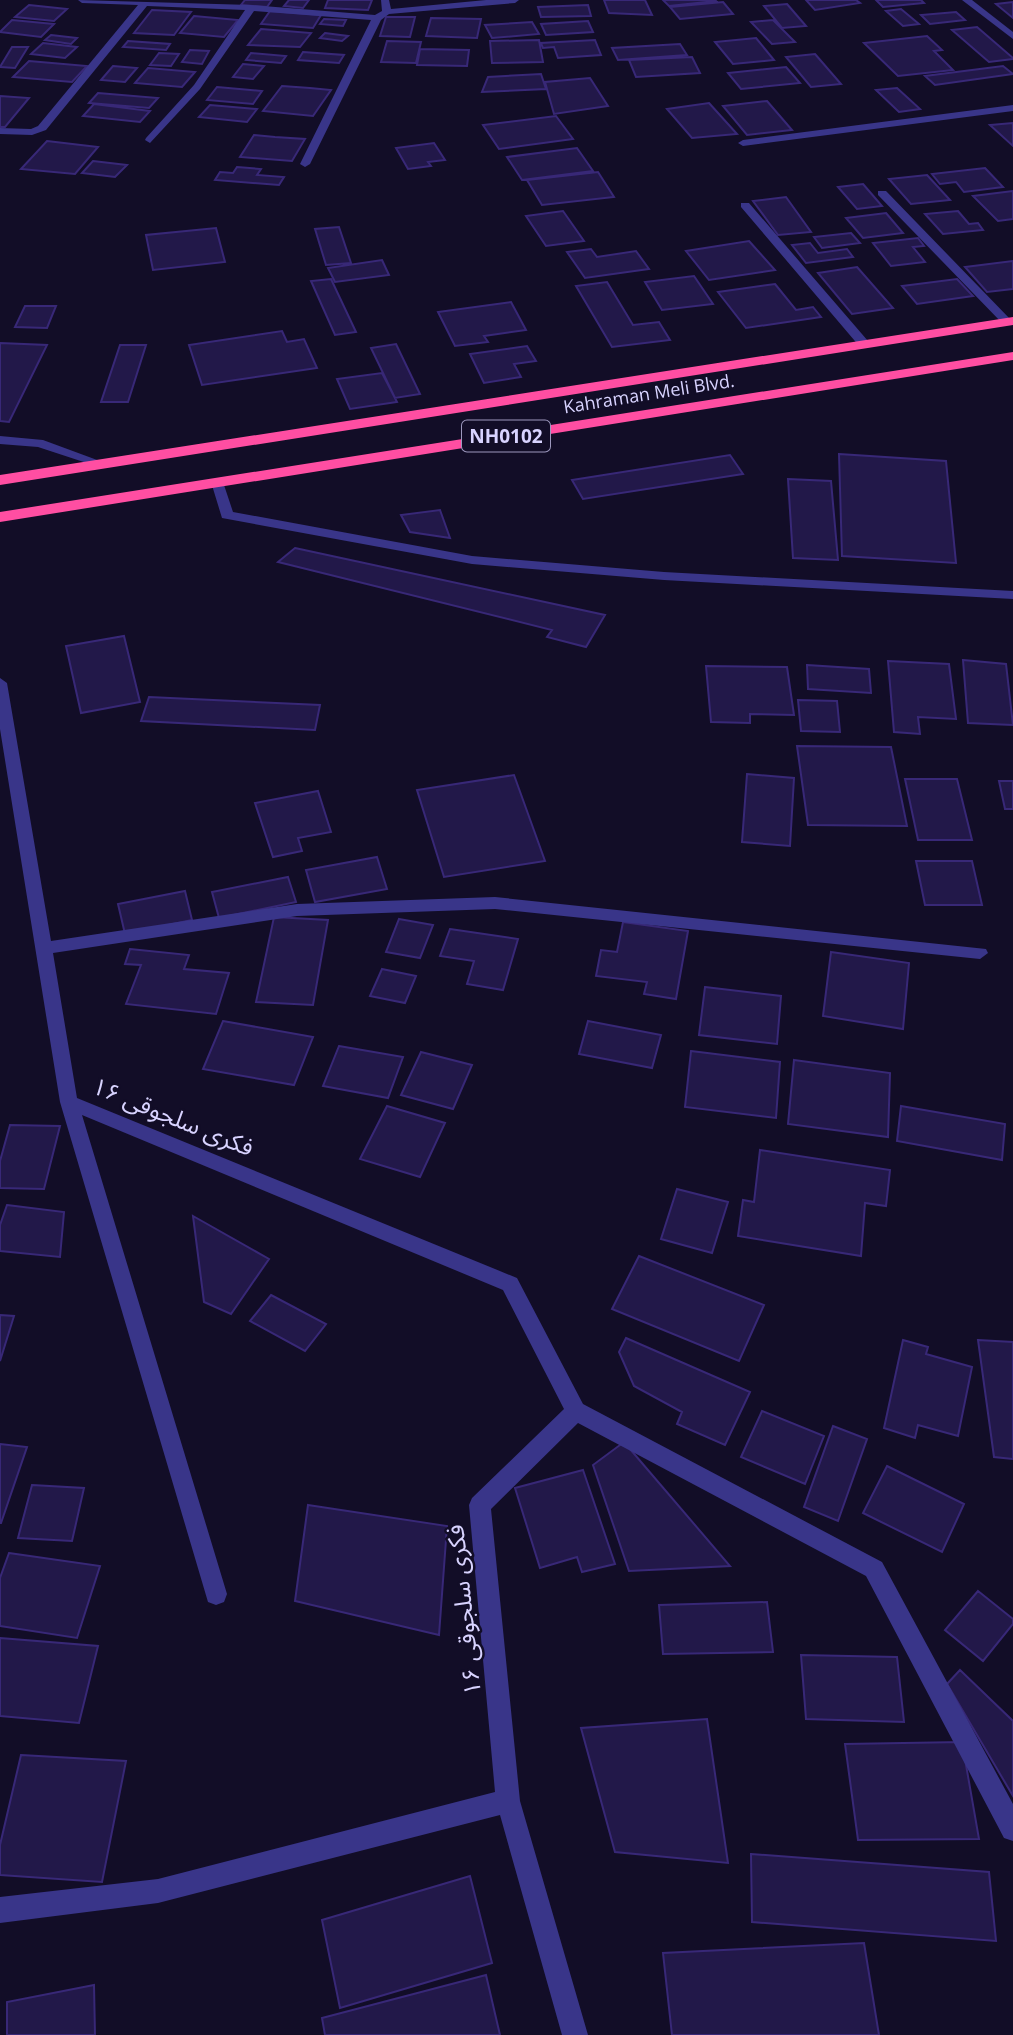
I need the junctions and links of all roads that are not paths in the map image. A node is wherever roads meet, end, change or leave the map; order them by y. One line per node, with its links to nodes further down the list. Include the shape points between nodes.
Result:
1 (82, 0): 5 (street)
2 (385, 0): 7 (street)
3 (515, 0): 7 (street)
4 (966, 0): 9 (street)
5 (144, 4): 6 (street); 11 (street, via 42,128)
6 (251, 8): 8 (street); 12 (street, via 197,87)
7 (387, 12): 8 (street)
8 (377, 18): 14 (street)
9 (1013, 36)
10 (1013, 108): 13 (street)
11 (0, 131)
12 (150, 140)
13 (743, 143)
14 (305, 164)
15 (883, 193): 17 (street)
16 (745, 205): 18 (street)
17 (1010, 321): 18 (highway, Kahraman Meli Blvd. / NH0102)
18 (864, 344): 21 (highway, Kahraman Meli Blvd. / NH0102)
19 (1013, 356): 23 (highway, Kahraman Meli Blvd. / NH0102)
20 (0, 440): 21 (street, via 39,443)
21 (102, 464): 22 (highway, Kahraman Meli Blvd. / NH0102)
22 (0, 480)
23 (217, 482): 24 (highway, Kahraman Meli Blvd. / NH0102); 25 (street, via 228,514 472,560 664,576)
24 (0, 517)
25 (1013, 595)
26 (0, 683): 27 (street)
27 (44, 948): 28 (street, via 297,910 495,903); 29 (street)
28 (980, 953)
29 (69, 1102): 30 (street, فکری سلجوقی ۱۶, via 510,1284); 31 (street)
30 (576, 1411): 32 (street, فکری سلجوقی ۱۶, via 480,1504); 33 (street, via 874,1569)
31 (216, 1594)
32 (508, 1801): 34 (street, via 158,1891); 35 (street, فکری سلجوقی ۱۶)
33 (1013, 1829)
34 (0, 1910)
35 (575, 2035)

